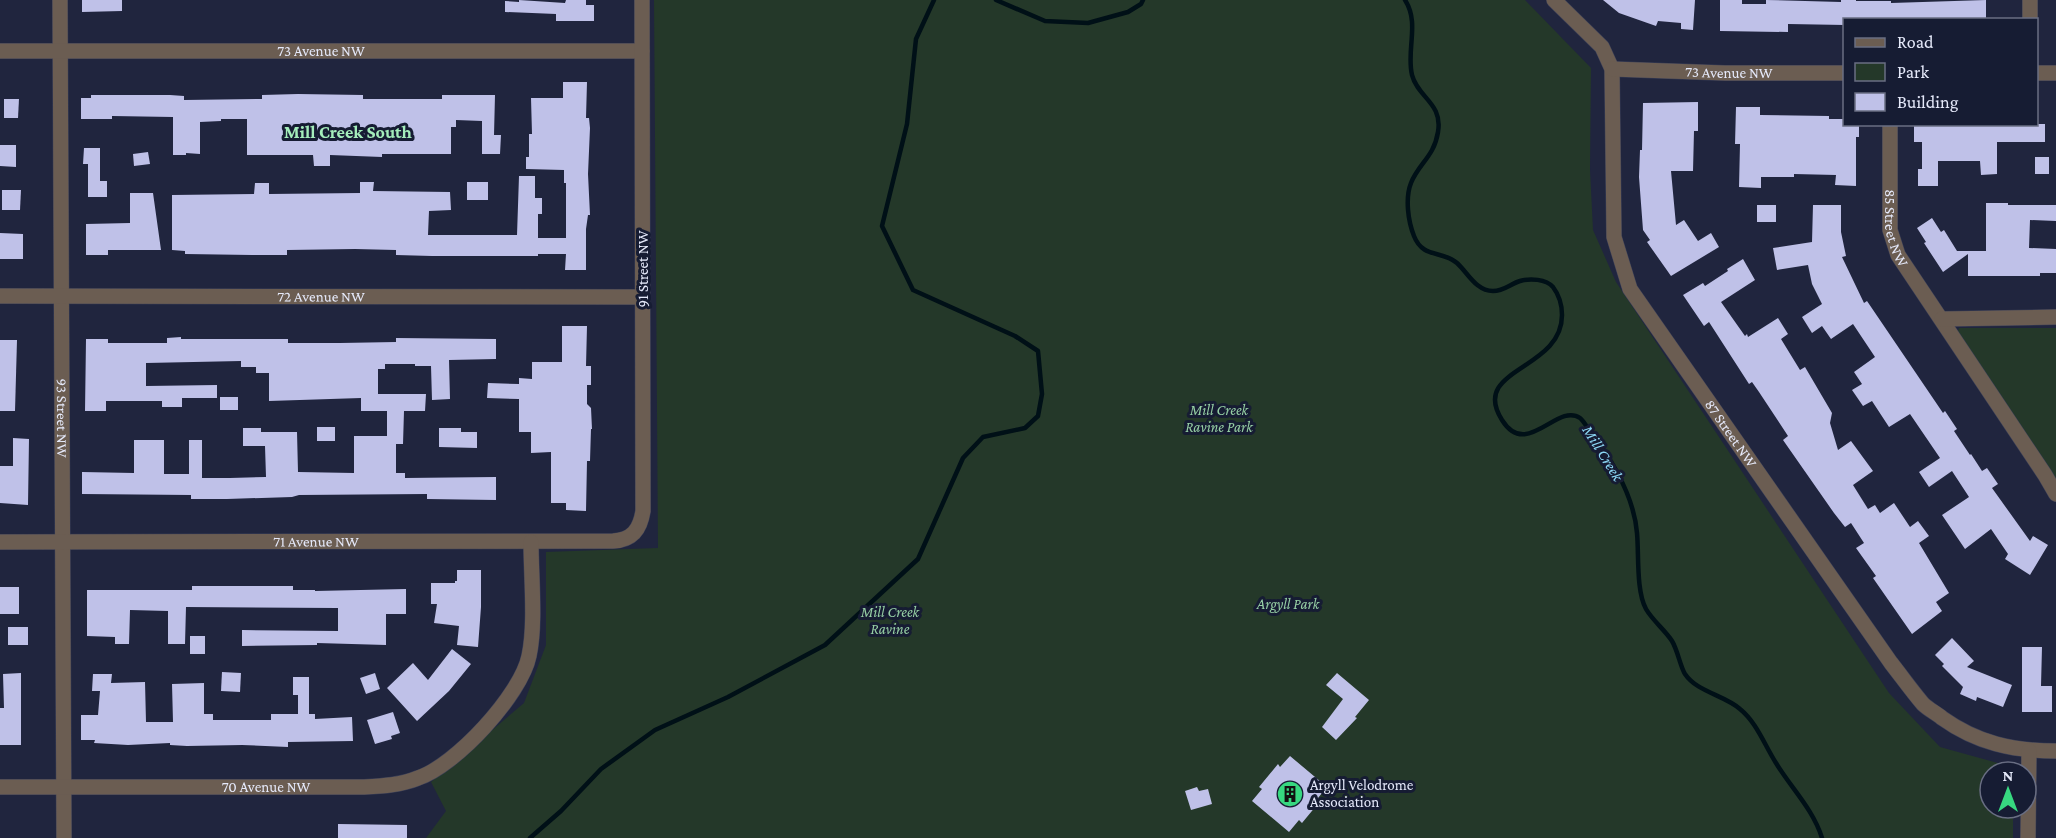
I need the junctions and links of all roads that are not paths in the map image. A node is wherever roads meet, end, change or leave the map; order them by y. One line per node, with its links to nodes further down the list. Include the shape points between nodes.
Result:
1 (60, 0): 7 (street, 93 Street NW)
2 (642, 0): 8 (street, 91 Street NW)
3 (1554, 0): 9 (street, via 1602,47)
4 (2030, 0): 5 (street)
5 (2030, 18)
6 (0, 51): 7 (street, 73 Avenue NW)
7 (60, 51): 8 (street, 73 Avenue NW); 15 (street, 93 Street NW)
8 (642, 51): 16 (street, 91 Street NW)
9 (1612, 69): 10 (street, 73 Avenue NW); 24 (street, 87 Street NW, via 1614,237 1630,289 1924,705 1979,739)
10 (1843, 73)
11 (2038, 73): 12 (street)
12 (2056, 73)
13 (1890, 126): 18 (street, 85 Street NW, via 1891,237 1898,255)
14 (0, 296): 15 (street, 72 Avenue NW)
15 (61, 296): 16 (street, 72 Avenue NW); 22 (street, 93 Street NW)
16 (643, 297): 20 (street, 91 Street NW, via 643,511)
17 (2056, 317): 18 (street)
18 (1942, 319): 19 (street, 85 Street NW)
19 (2056, 494)
20 (632, 536): 23 (street, 71 Avenue NW, via 613,541)
21 (0, 542): 22 (street, 71 Avenue NW)
22 (62, 542): 23 (street, 71 Avenue NW); 27 (street, 93 Street NW)
23 (531, 542): 27 (street, 70 Avenue NW, via 532,628 530,656 522,677 503,707 442,765 419,778 364,787)
24 (2029, 751): 25 (street); 29 (street)
25 (2056, 751)
26 (0, 788): 27 (street, 70 Avenue NW)
27 (63, 788): 28 (street, 93 Street NW)
28 (63, 838)
29 (2028, 838)

